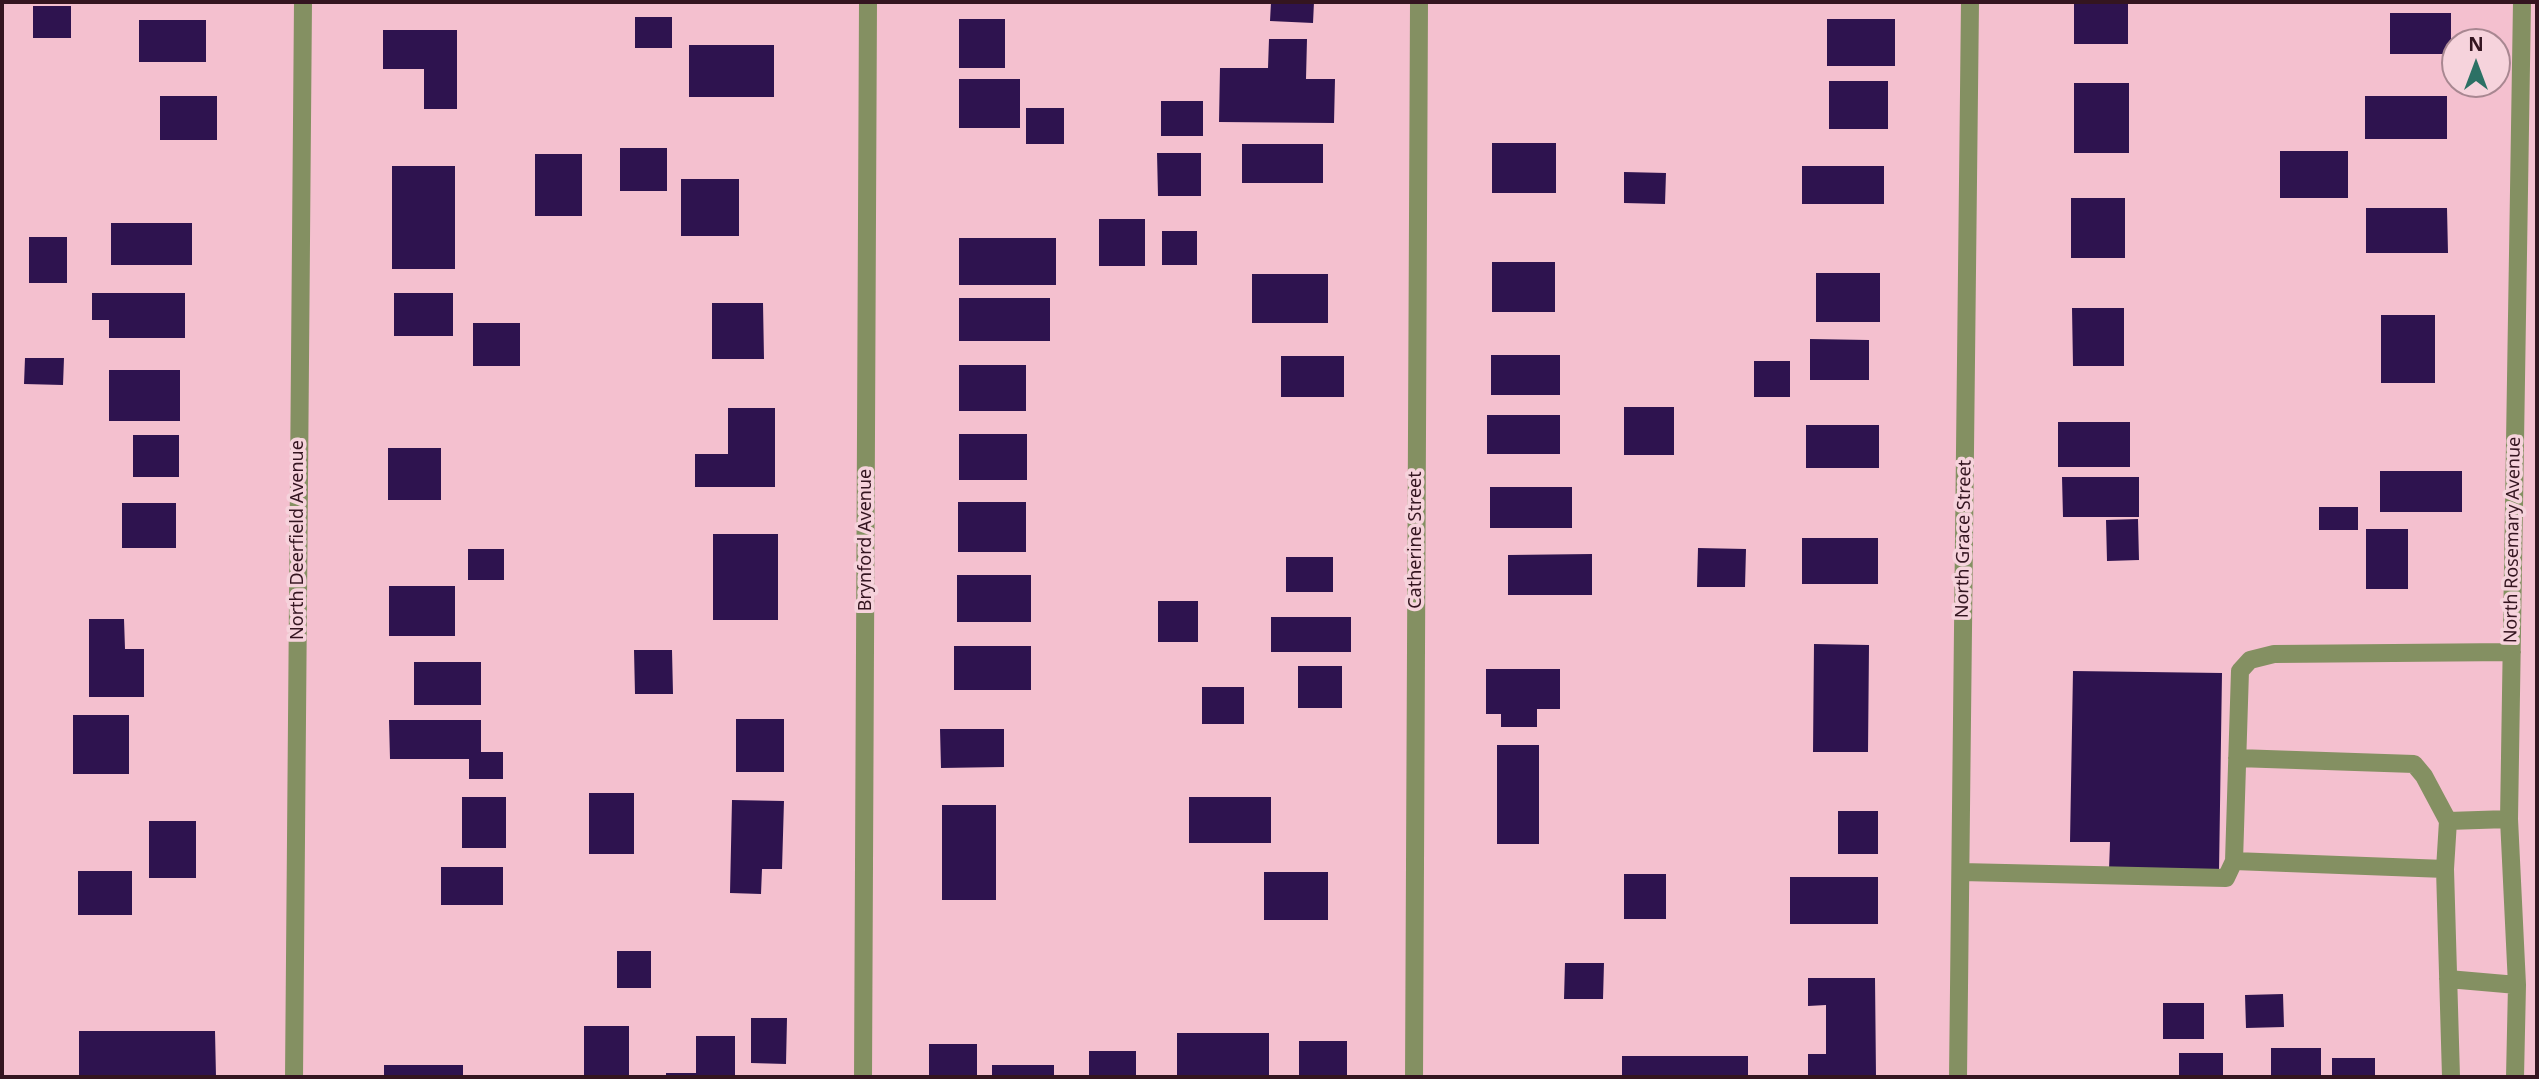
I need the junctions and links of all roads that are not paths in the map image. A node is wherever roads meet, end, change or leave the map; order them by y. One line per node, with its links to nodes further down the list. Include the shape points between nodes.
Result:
1 (303, 2): 16 (street, North Deerfield Avenue)
2 (868, 2): 17 (street, Brynford Avenue)
3 (1419, 2): 18 (street, Catherine Street)
4 (1970, 2): 13 (street, North Grace Street)
5 (2522, 2): 6 (street, North Rosemary Avenue)
6 (2530, 62): 7 (street, North Rosemary Avenue)
7 (2512, 652): 8 (street, via 2274,654 2250,660 2239,671); 9 (street, North Rosemary Avenue)
8 (2237, 758): 10 (street, via 2414,764); 11 (street)
9 (2509, 819): 10 (street); 15 (street, North Rosemary Avenue)
10 (2448, 821): 12 (street)
11 (2234, 861): 12 (street); 13 (street, via 2226,878)
12 (2445, 869): 14 (street)
13 (1961, 873): 19 (street, North Grace Street)
14 (2448, 979): 15 (street); 20 (street)
15 (2517, 985): 21 (street, North Rosemary Avenue)
16 (294, 1077)
17 (863, 1077)
18 (1414, 1077)
19 (1958, 1077)
20 (2451, 1077)
21 (2515, 1077)

